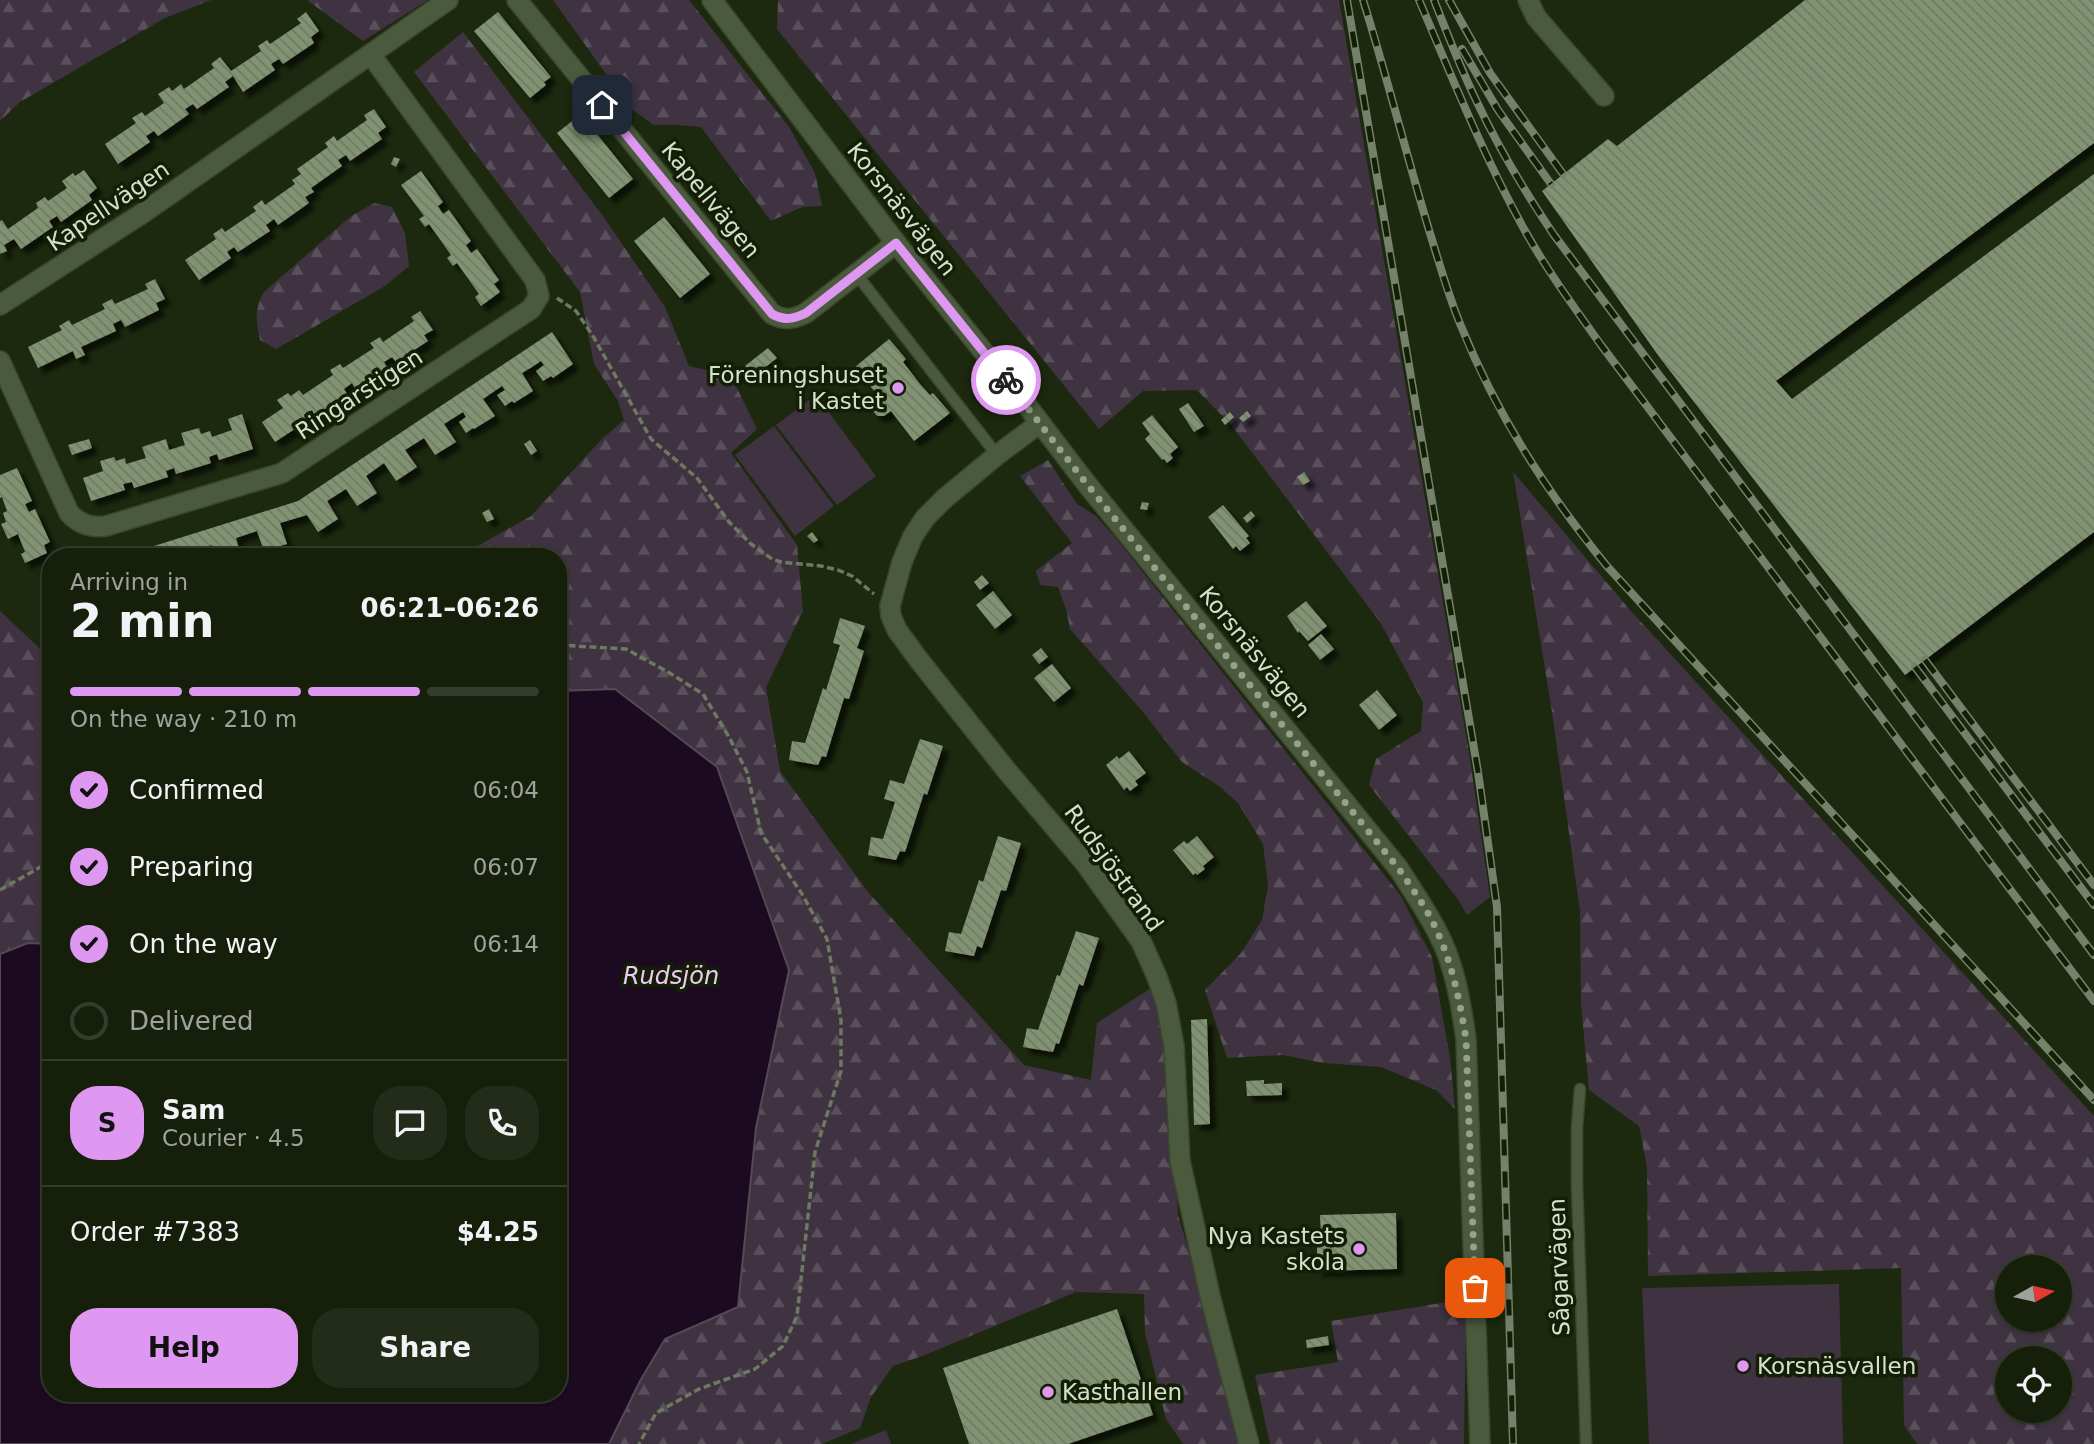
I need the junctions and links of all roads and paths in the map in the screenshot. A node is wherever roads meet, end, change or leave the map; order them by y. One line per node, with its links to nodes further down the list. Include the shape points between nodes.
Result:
1 (448, 0): 5 (street, Kapellvägen)
2 (517, 0): 8 (street, Kapellvägen, via 772,314 789,319 806,313)
3 (1528, 0): 6 (street, via 1536,17)
4 (716, 2): 7 (street, Korsnäsvägen)
5 (371, 55): 9 (street, via 535,279); 10 (street, Kapellvägen, via 143,213)
6 (1604, 96)
7 (896, 243): 8 (street, Kapellvägen); 12 (street, Korsnäsvägen)
8 (858, 275): 13 (lane)
9 (539, 291): 11 (street, Ringarstigen, via 535,304 524,314 282,473 106,526 83,524 69,513); 14 (path, via 576,311 652,439 697,478 751,544 781,562 821,566 852,576)
10 (0, 305)
11 (0, 361)
12 (1040, 423): 13 (street); 21 (street, Korsnäsvägen, via 1399,869 1429,915 1449,959 1466,1039)
13 (997, 455): 14 (street, via 925,518 902,562)
14 (890, 606): 20 (street, Rudsjöstrand, via 902,638 1078,854 1141,941 1157,977 1174,1046 1180,1161)
15 (567, 646): 19 (path, via 626,649 703,694 747,772 761,833 827,939 841,1020 841,1071 815,1152 797,1316 783,1346 755,1369 699,1389 656,1413)
16 (42, 866): 17 (path)
17 (0, 890)
18 (1580, 1089): 22 (lane, Sågarvägen, via 1577,1185)
19 (639, 1444)
20 (1249, 1444)
21 (1480, 1444)
22 (1586, 1444)

